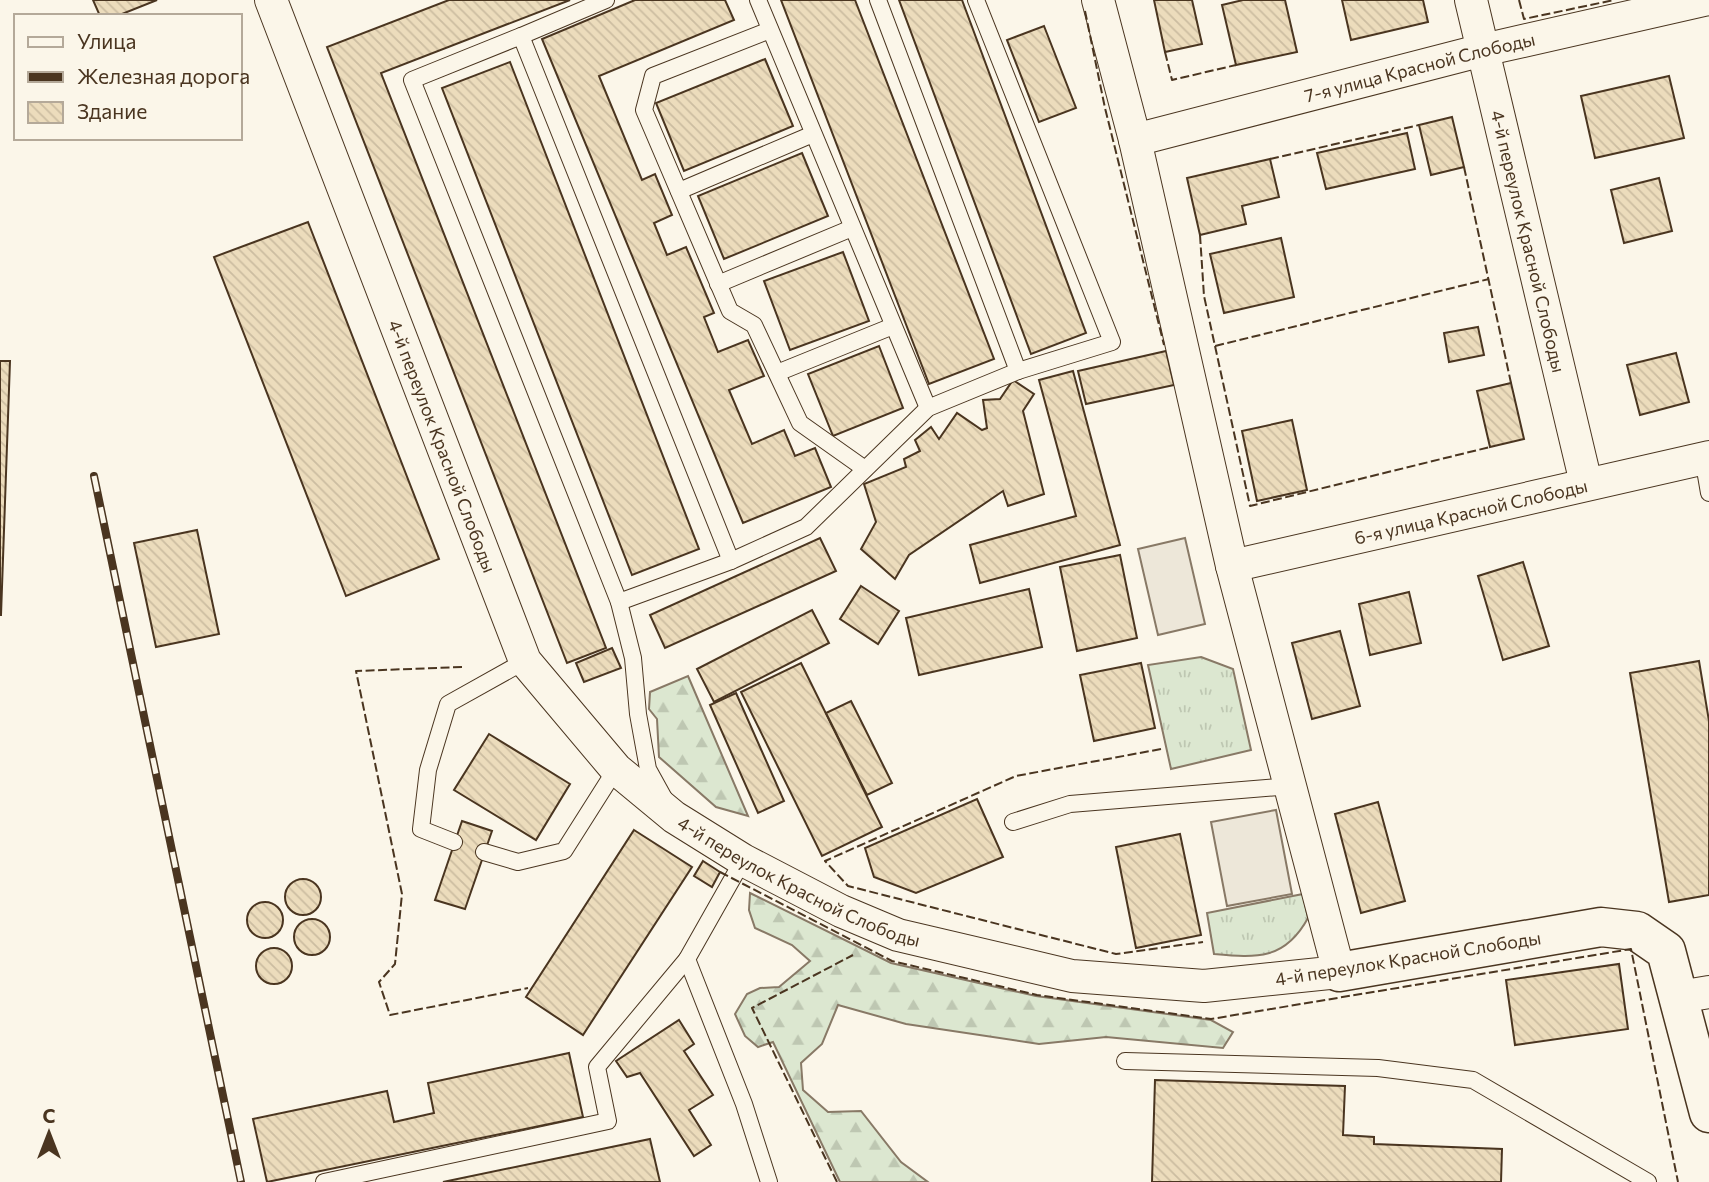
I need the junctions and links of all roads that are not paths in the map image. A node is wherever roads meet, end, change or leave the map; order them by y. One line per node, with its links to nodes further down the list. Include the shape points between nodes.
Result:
1 (271, 0): 28 (street, 4-й переулок Красной Слободы)
2 (758, 0): 9 (lane)
3 (878, 0): 18 (lane)
4 (976, 0): 18 (lane, via 1112,342)
5 (1098, 0): 13 (street)
6 (1471, 0): 11 (street, 4-й переулок Красной Слободы)
7 (1704, 0): 11 (street, 7-я улица Красной Слободы)
8 (601, 1): 10 (lane)
9 (770, 30): 12 (lane); 14 (lane, via 653,76 644,110)
10 (521, 36): 25 (lane); 27 (lane, via 412,80)
11 (1483, 50): 13 (street, 7-я улица Красной Слободы); 23 (street, 4-й переулок Красной Слободы)
12 (813, 134): 14 (lane); 15 (lane)
13 (1135, 139): 26 (street)
14 (678, 191): 16 (lane)
15 (852, 228): 16 (lane); 17 (lane)
16 (718, 284): 19 (lane, via 730,311 754,325)
17 (893, 326): 19 (lane); 20 (lane)
18 (1018, 371): 20 (lane)
19 (776, 373): 22 (lane, via 800,423)
20 (928, 408): 22 (lane)
21 (1706, 457): 23 (street, 6-я улица Красной Слободы); 24 (lane)
22 (865, 469): 25 (lane, via 806,527)
23 (1587, 483): 26 (street, 6-я улица Красной Слободы)
24 (1709, 494)
25 (731, 561): 27 (lane)
26 (1232, 566): 30 (street)
27 (619, 602): 31 (lane, via 633,658 648,769)
28 (525, 661): 29 (street, 4-й переулок Красной Слободы); 33 (lane, via 448,704 428,770 421,830)
29 (615, 769): 31 (street, 4-й переулок Красной Слободы); 34 (lane, via 564,851 518,862)
30 (1291, 786): 32 (lane, via 1070,804); 37 (street)
31 (674, 817): 35 (street, 4-й переулок Красной Слободы)
32 (1013, 822)
33 (454, 842)
34 (484, 852)
35 (743, 860): 36 (lane); 37 (street, 4-й переулок Красной Слободы, via 898,935 1072,976 1204,986)
36 (687, 959): 41 (lane, via 597,1067 608,1121); 42 (lane)
37 (1339, 972): 38 (street, 4-й переулок Красной Слободы, via 1613,927 1637,932 1666,951)
38 (1694, 994): 40 (street, 4-й переулок Красной Слободы)
39 (1125, 1061): 43 (lane, via 1378,1068 1473,1080)
40 (1709, 1113)
41 (324, 1182)
42 (769, 1182)
43 (1648, 1182)

